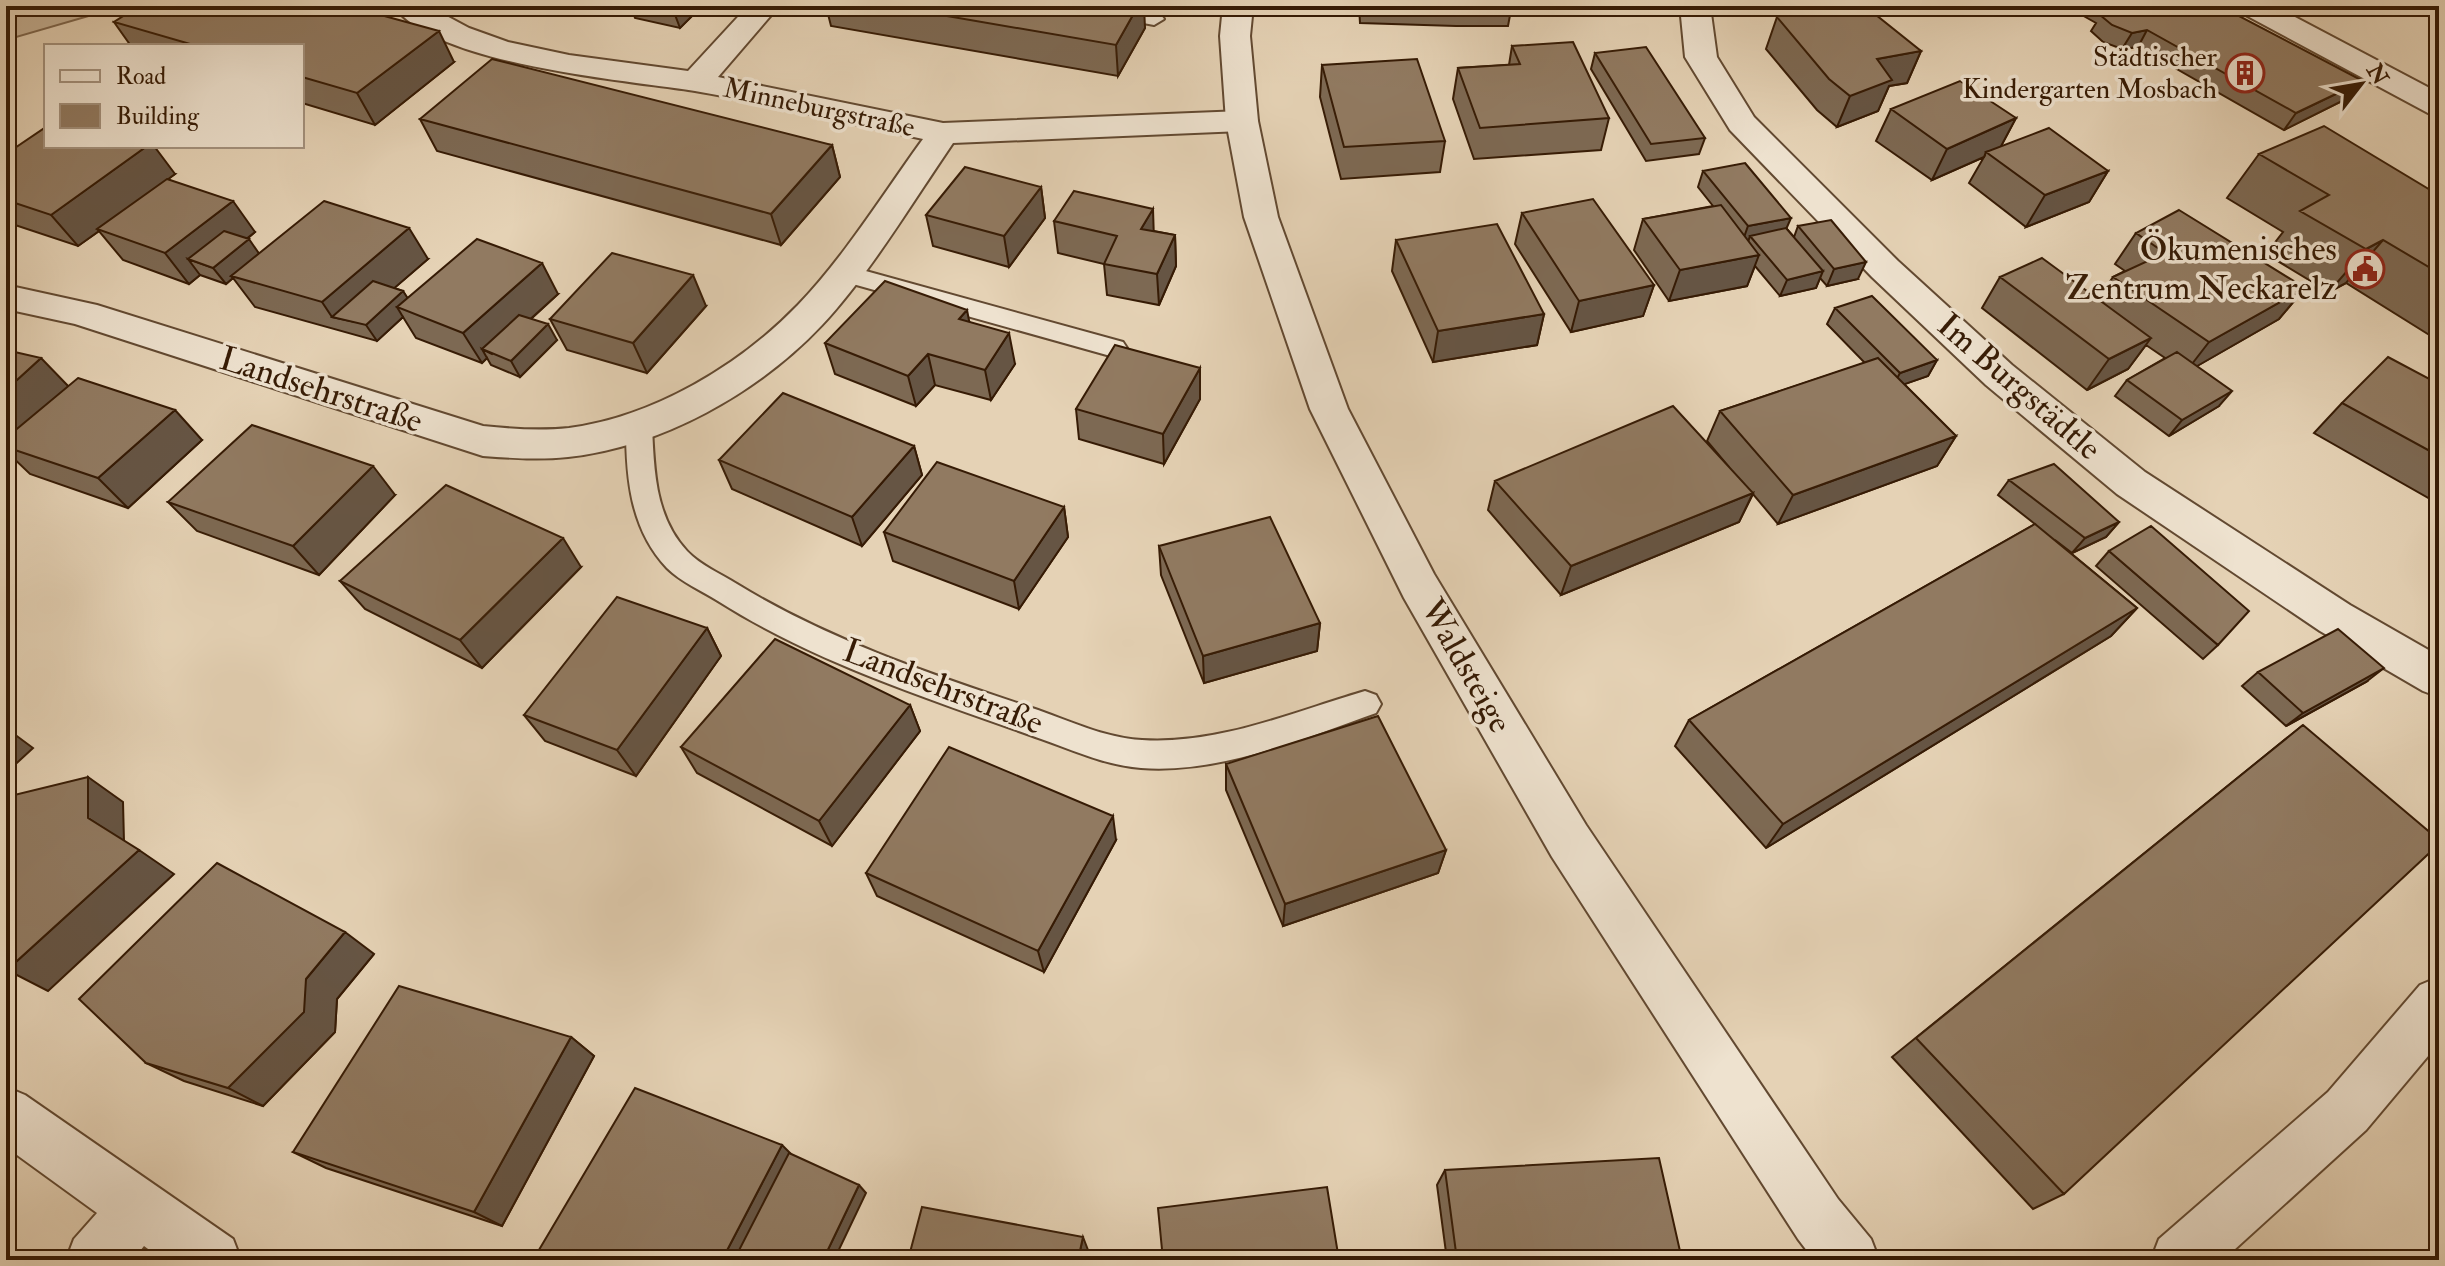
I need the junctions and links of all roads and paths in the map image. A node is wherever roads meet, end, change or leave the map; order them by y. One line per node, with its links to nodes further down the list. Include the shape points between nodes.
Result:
1 (409, 6): 8 (street, Minneburgstraße, via 500,50)
2 (764, 6): 8 (street)
3 (1084, 6): 7 (lane)
4 (1238, 6): 10 (street, Waldsteige, via 1235,36)
5 (1695, 6): 16 (street, Im Burgstädtle, via 1701,57 1741,123 1999,375 2131,483 2335,618)
6 (2251, 6): 9 (street)
7 (1154, 19)
8 (696, 82): 11 (street, Minneburgstraße)
9 (2439, 106)
10 (1242, 121): 11 (street, Minneburgstraße); 23 (street, Waldsteige, via 1261,217 1329,409 1419,586 1569,841)
11 (943, 133): 12 (street, Landsehrstraße)
12 (844, 273): 14 (lane); 15 (street, Landsehrstraße, via 804,322 750,368)
13 (6, 297): 15 (street, Landsehrstraße, via 84,314 483,441 540,445)
14 (1114, 348)
15 (639, 426): 17 (lane, Landsehrstraße, via 640,485 653,523 676,559 741,603 966,699 1108,748 1162,754 1235,742)
16 (2439, 678)
17 (1365, 704)
18 (2439, 1003): 24 (street, via 2347,1111)
19 (6, 1114): 20 (street)
20 (138, 1209): 21 (street); 22 (street)
21 (95, 1260)
22 (212, 1260)
23 (1850, 1260)
24 (2180, 1260)

